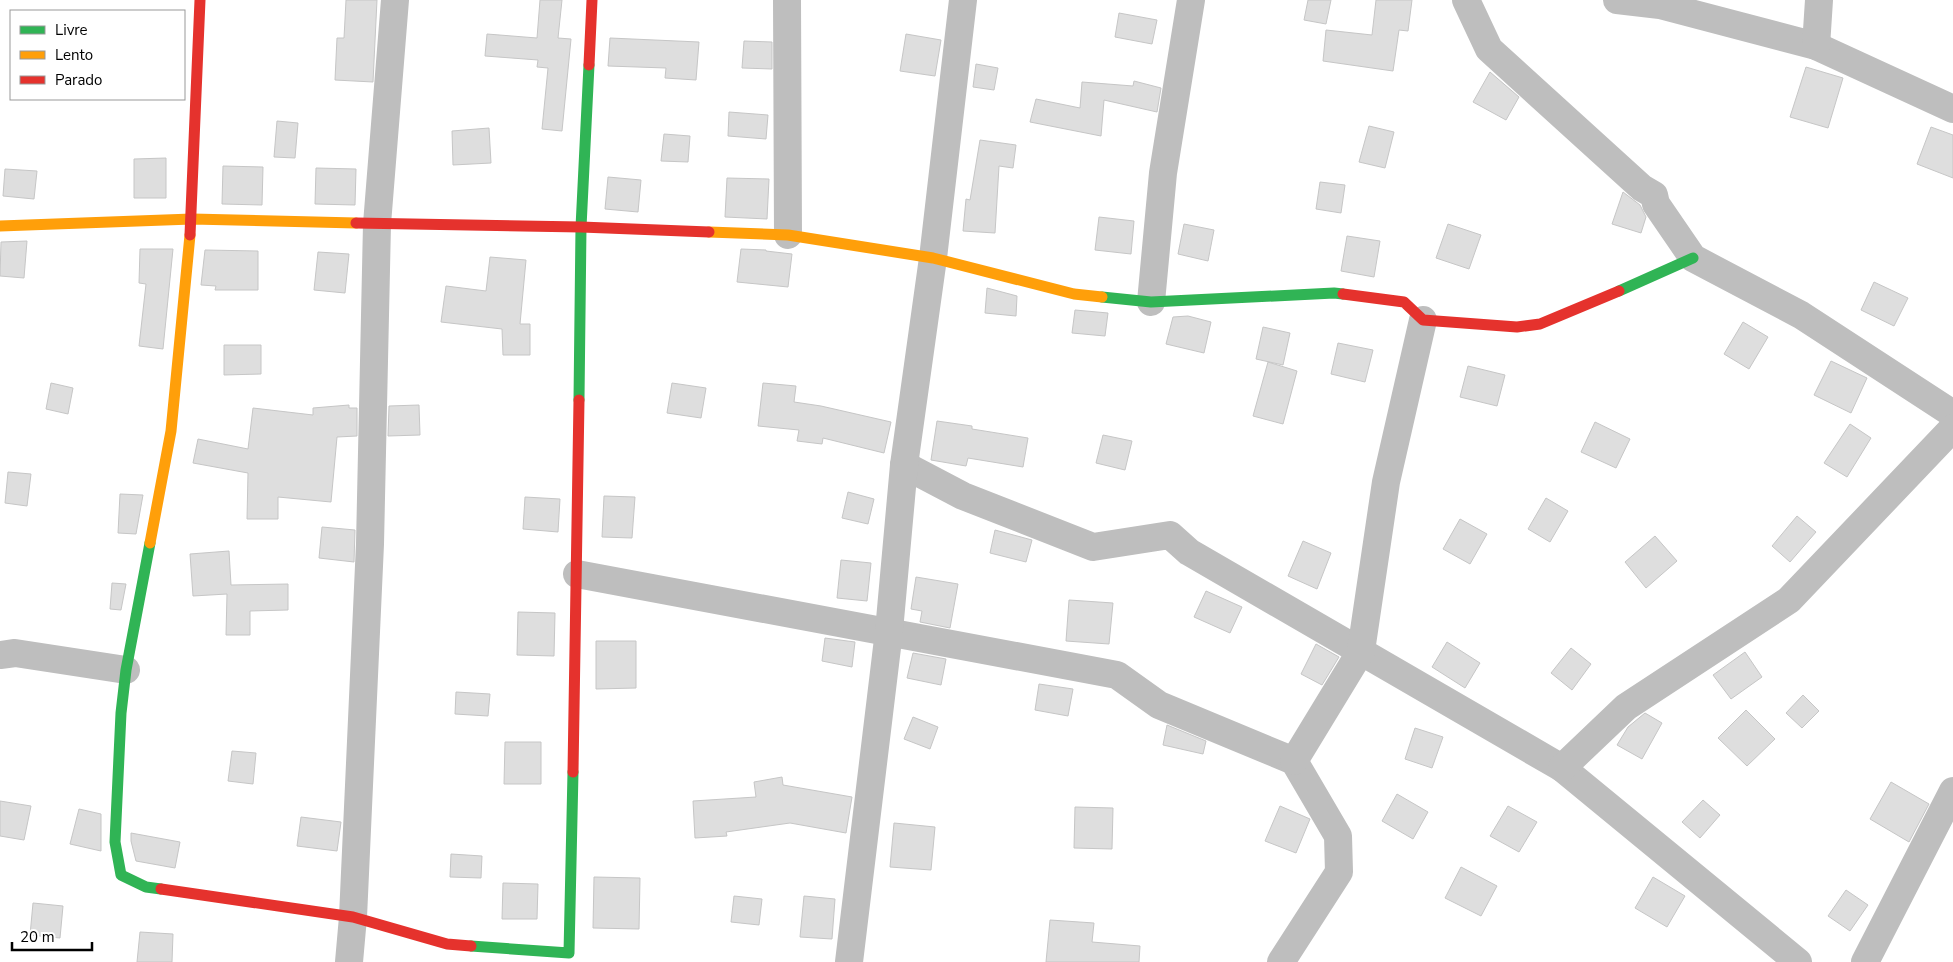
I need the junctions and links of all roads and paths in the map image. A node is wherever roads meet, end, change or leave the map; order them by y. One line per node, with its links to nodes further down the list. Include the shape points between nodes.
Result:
1 (200, 0): 12 (street)
2 (395, 0): 13 (street)
3 (592, 0): 15 (street)
4 (787, 0): 16 (street)
5 (963, 0): 17 (street)
6 (1191, 0): 19 (street, via 1163,173)
7 (1466, 0): 18 (street, via 1489,49 1642,188 1654,194 1656,204)
8 (1617, 0): 10 (street, via 1660,5)
9 (1819, 0): 10 (street)
10 (1816, 46): 11 (street)
11 (1953, 109)
12 (192, 219): 13 (street); 14 (street); 28 (street, via 171,432)
13 (377, 224): 15 (street); 32 (street, via 370,544)
14 (0, 226)
15 (581, 227): 16 (street); 24 (street)
16 (788, 235): 17 (street)
17 (933, 258): 19 (street, via 1074,294); 23 (street)
18 (1693, 258): 20 (street, via 1540,324 1517,328); 21 (street, via 1801,315)
19 (1151, 302): 20 (street, via 1334,293 1404,302)
20 (1423, 320): 26 (street, via 1386,482)
21 (1953, 414)
22 (1953, 428): 30 (street, via 1789,600 1626,707)
23 (904, 465): 25 (street); 26 (street, via 963,496 1093,547 1170,535 1189,552)
24 (577, 574): 25 (street); 32 (street, via 570,953 447,944)
25 (889, 631): 29 (street, via 1117,675 1159,705); 34 (street)
26 (1361, 651): 29 (street); 30 (street)
27 (0, 655): 28 (street, via 16,653)
28 (126, 670): 32 (street, via 115,842 121,875 146,887)
29 (1294, 761): 35 (street, via 1338,836 1338,872)
30 (1562, 768): 36 (street)
31 (1953, 791): 37 (street)
32 (353, 917): 33 (street)
33 (349, 962)
34 (849, 962)
35 (1281, 962)
36 (1798, 962)
37 (1864, 962)

